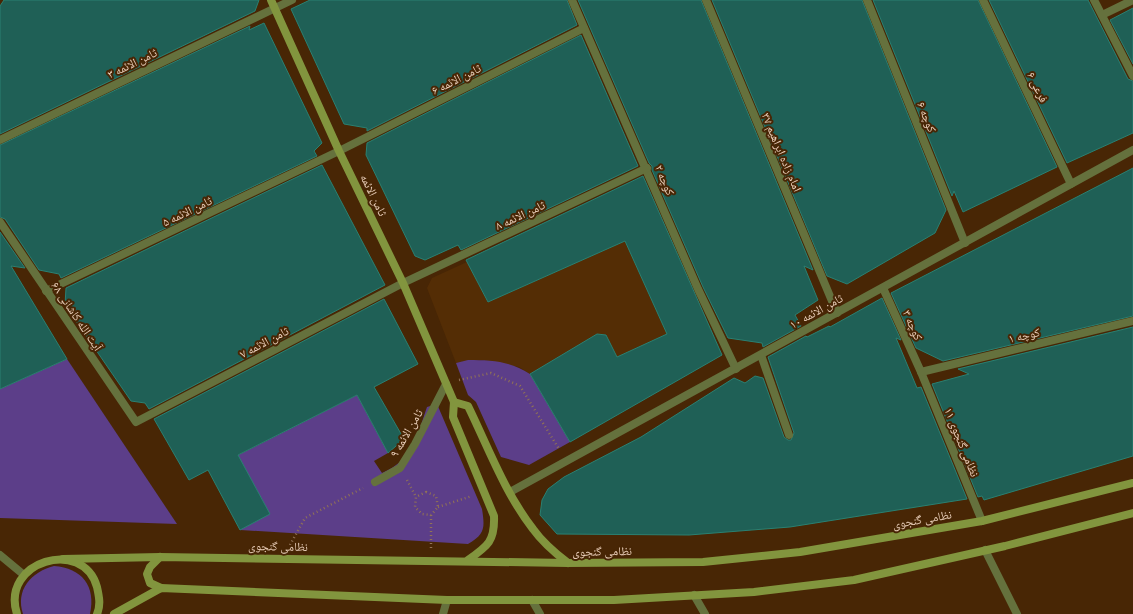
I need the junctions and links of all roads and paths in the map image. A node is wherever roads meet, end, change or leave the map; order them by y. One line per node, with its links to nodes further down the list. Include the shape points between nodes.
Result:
1 (271, 0): 9 (street, ثامن الائمه)
2 (292, 0): 9 (street, ثامن الائمه ۳)
3 (572, 0): 11 (street, کوچه ۲)
4 (706, 0): 23 (street, امام زاده ابراهیم ۳۷)
5 (867, 0): 19 (street, کوچه ۶)
6 (984, 0): 17 (street, فرعی ۶)
7 (1094, 0): 10 (street)
8 (1133, 0): 10 (street)
9 (275, 8): 13 (street, ثامن الائمه ۳); 15 (street, ثامن الائمه)
10 (1102, 15): 12 (street)
11 (584, 28): 15 (street, ثامن الائمه ۶); 16 (street, کوچه ۲)
12 (1133, 76)
13 (0, 140)
14 (1133, 150): 17 (street, ثامن الائمه ۱۰)
15 (339, 151): 20 (street, ثامن الائمه); 22 (street, ثامن الائمه ۵)
16 (647, 168): 20 (street, ثامن الائمه ۸); 26 (street, کوچه ۲, via 698,289)
17 (1072, 184): 19 (street, ثامن الائمه ۱۰)
18 (0, 222): 22 (street, آیت الله کاشانی ۶۸)
19 (965, 243): 21 (street, ثامن الائمه ۱۰)
20 (403, 283): 28 (street, ثامن الائمه); 30 (street, ثامن الائمه ۷)
21 (883, 288): 23 (street, ثامن الائمه ۱۰); 27 (street, کوچه ۳)
22 (46, 292): 30 (street, آیت الله کاشانی ۶۸)
23 (837, 313): 25 (street, ثامن الائمه ۱۰)
24 (1133, 321): 27 (street, کوچه ۱)
25 (761, 355): 26 (street, ثامن الائمه ۱۰); 31 (street)
26 (736, 369): 32 (street, ثامن الائمه ۱۰)
27 (920, 372): 42 (street, نظامی گنجوی ۱۱)
28 (446, 384): 29 (street, ثامن الائمه); 32 (path, via 491,373 520,386); 33 (street, ثامن الائمه ۹)
29 (454, 402): 36 (street, via 453,417); 37 (street, via 468,406)
30 (136, 422)
31 (789, 435)
32 (567, 461): 37 (street, ثامن الائمه ۱۰)
33 (400, 468): 34 (street, ثامن الائمه ۹); 38 (path)
34 (375, 482): 46 (path, via 305,518)
35 (1133, 483): 42 (street, نظامی گنجوی)
36 (484, 492): 39 (path); 49 (street, via 494,516 495,531 487,547)
37 (510, 492): 50 (street, via 532,529 548,547)
38 (416, 498): 39 (path, via 426,492 436,496); 41 (path, via 415,507 422,514)
39 (438, 507): 41 (path)
40 (1133, 513): 43 (street)
41 (431, 515): 48 (path)
42 (982, 521): 50 (street, نظامی گنجوی, via 800,552 703,562)
43 (985, 550): 53 (street, via 854,580 754,592); 62 (street)
44 (0, 555): 51 (street)
45 (160, 557): 46 (street, نظامی گنجوی); 47 (street, نظامی گنجوی); 52 (street, via 147,574 150,583)
46 (283, 558): 48 (street, نظامی گنجوی)
47 (63, 559): 51 (street, نظامی گنجوی, via 35,565); 57 (street, via 77,563 96,583 100,597)
48 (431, 560): 49 (street, نظامی گنجوی)
49 (468, 560): 50 (street, نظامی گنجوی)
50 (568, 563)
51 (24, 575): 56 (street, via 15,597)
52 (161, 588): 54 (street); 58 (street)
53 (694, 595): 55 (street, via 614,600); 61 (street)
54 (446, 600): 55 (street); 59 (street)
55 (532, 600): 60 (street)
56 (17, 614)
57 (97, 614)
58 (114, 614)
59 (443, 614)
60 (540, 614)
61 (705, 614)
62 (1017, 614)

